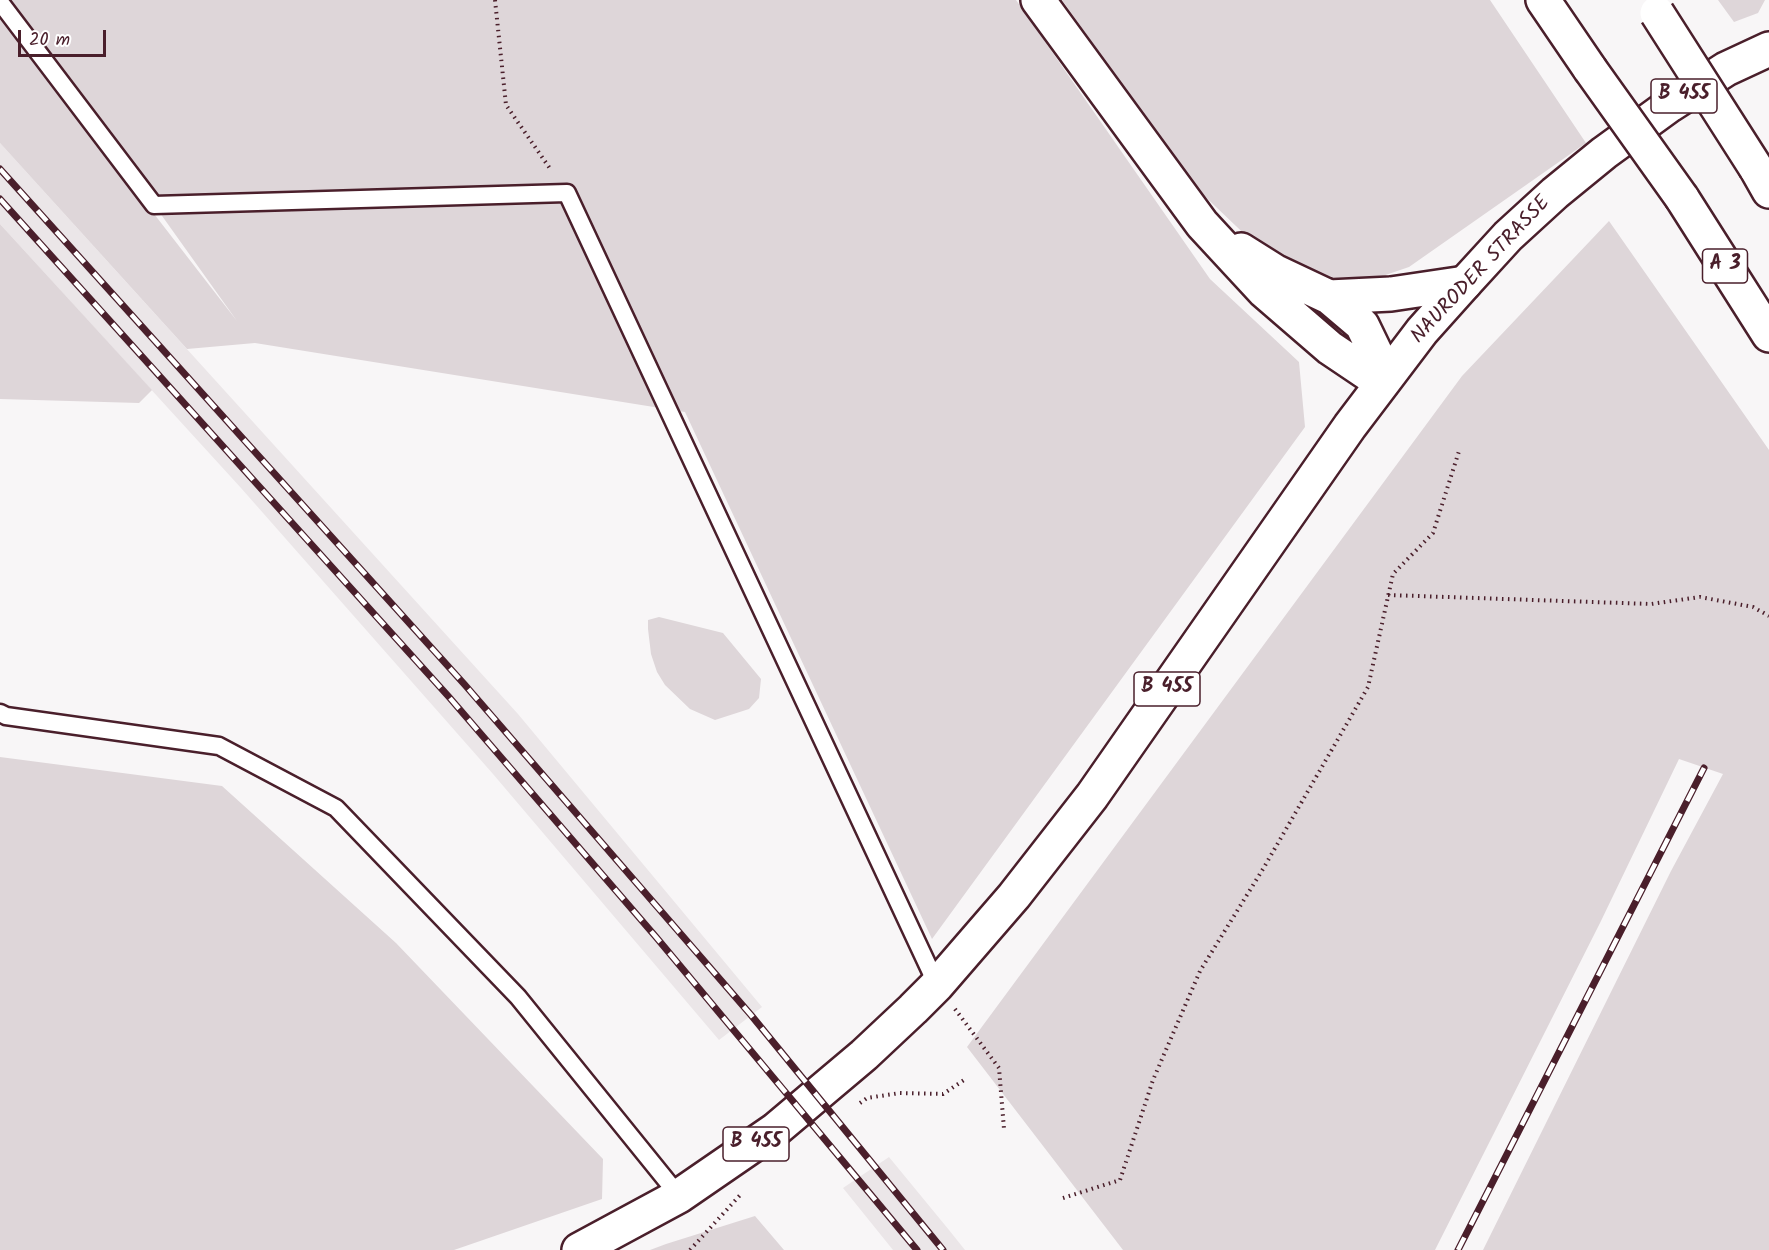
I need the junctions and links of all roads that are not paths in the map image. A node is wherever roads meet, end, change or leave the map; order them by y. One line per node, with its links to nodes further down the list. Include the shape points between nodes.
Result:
1 (1038, 0): 7 (main road)
2 (1543, 0): 10 (main road, A 3, bridge, via 1682,198)
3 (0, 2): 13 (lane, via 154,205 567,193)
4 (1652, 7): 6 (main road, bridge)
5 (1769, 49): 8 (main road, NAURODER STRASSE / B 455, via 1717,75 1604,153 1509,236)
6 (1762, 179)
7 (1202, 224): 9 (main road, via 1276,272); 11 (main road, via 1264,291 1330,348)
8 (1465, 283): 9 (main road, via 1391,294); 11 (main road, NAURODER STRASSE / B 455)
9 (1329, 297): 11 (main road, via 1362,325 1377,356)
10 (1769, 334)
11 (1382, 383): 13 (main road, B 455, via 1092,796 1014,896)
12 (0, 713): 14 (lane, via 219,746 336,808 518,997)
13 (937, 985): 14 (main road, B 455, via 864,1055 775,1131)
14 (679, 1196): 15 (main road, B 455)
15 (579, 1250)

